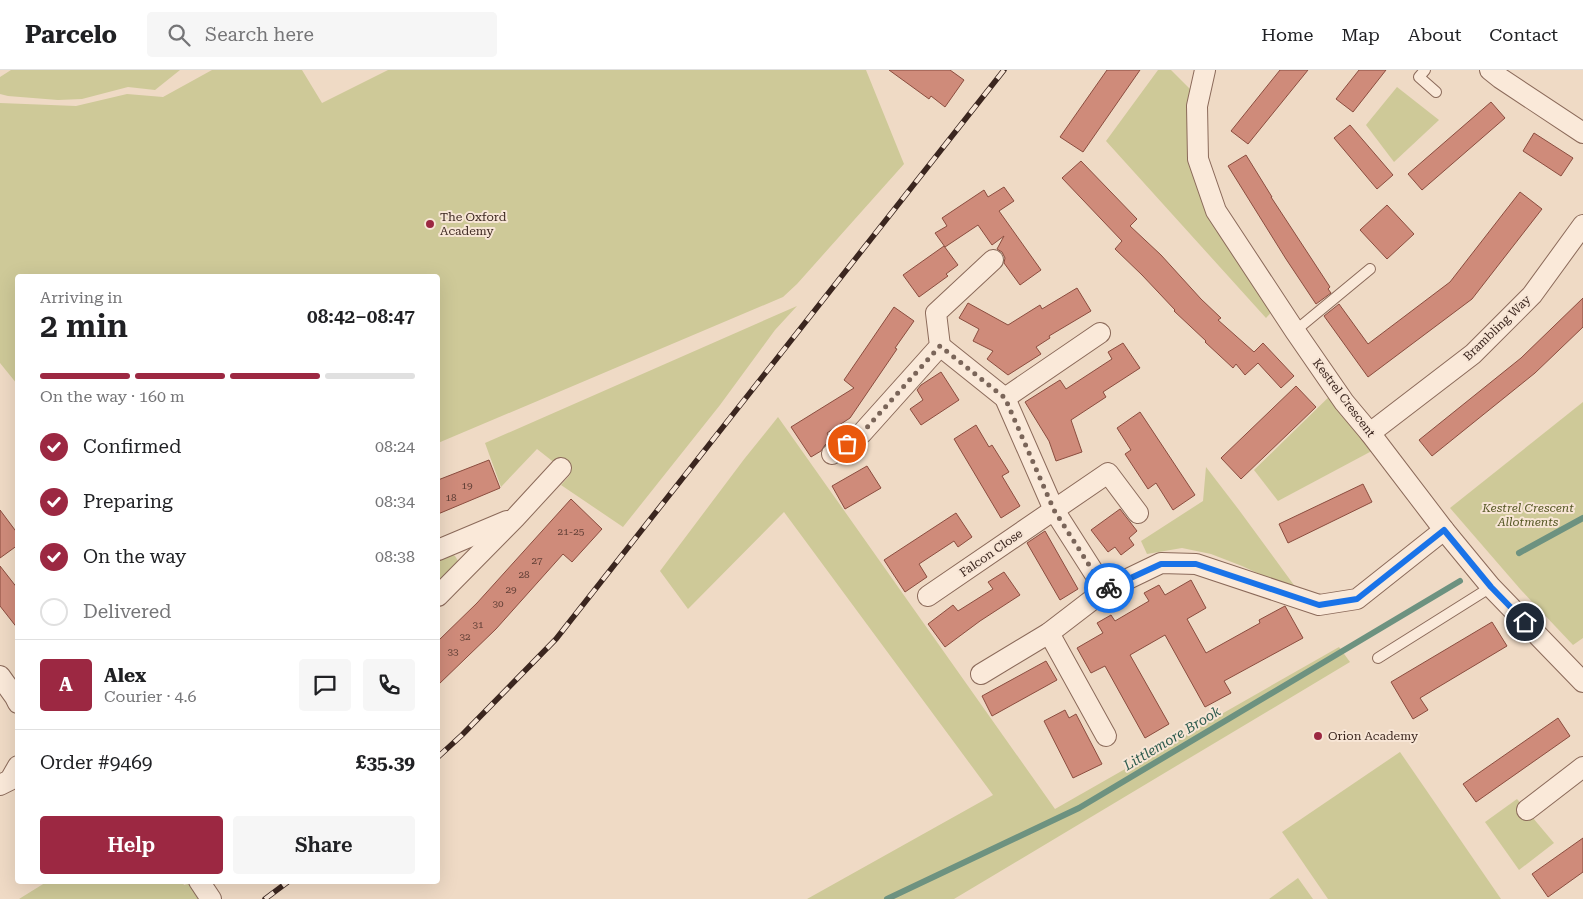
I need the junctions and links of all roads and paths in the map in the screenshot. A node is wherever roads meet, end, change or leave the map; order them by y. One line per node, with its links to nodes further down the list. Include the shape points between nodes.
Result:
1 (1205, 70): 9 (street, Kestrel Crescent, via 1197,106 1198,159 1216,211)
2 (1425, 70): 4 (lane, via 1419,77)
3 (1490, 70): 5 (street)
4 (1436, 92)
5 (1583, 133)
6 (1583, 224): 13 (street, Brambling Way, via 1532,295 1473,354)
7 (993, 260): 11 (street, via 936,313)
8 (1370, 269): 9 (lane)
9 (1294, 331): 13 (street, Kestrel Crescent)
10 (1100, 333): 12 (street)
11 (940, 346): 12 (street); 14 (street, via 862,433)
12 (1005, 398): 16 (street)
13 (1370, 433): 19 (street, Kestrel Crescent)
14 (832, 454)
15 (561, 468): 18 (street)
16 (1054, 510): 17 (street, Falcon Close, via 1108,473); 22 (street); 24 (street, Falcon Close)
17 (1138, 513)
18 (515, 518): 20 (street); 23 (street)
19 (1444, 530): 21 (street, Kestrel Crescent); 22 (street, via 1357,599 1319,605 1196,564 1161,564)
20 (440, 549)
21 (1491, 587): 26 (lane); 29 (street, Kestrel Crescent)
22 (1105, 590): 25 (street)
23 (440, 594)
24 (928, 596)
25 (1048, 633): 27 (street); 31 (street)
26 (1378, 658)
27 (981, 674)
28 (0, 676): 30 (street)
29 (1583, 682)
30 (15, 696)
31 (1106, 736)
32 (1583, 767): 35 (street)
33 (15, 771): 34 (street, via 10,780)
34 (0, 785)
35 (1527, 810)
36 (201, 884): 37 (street)
37 (211, 899)

